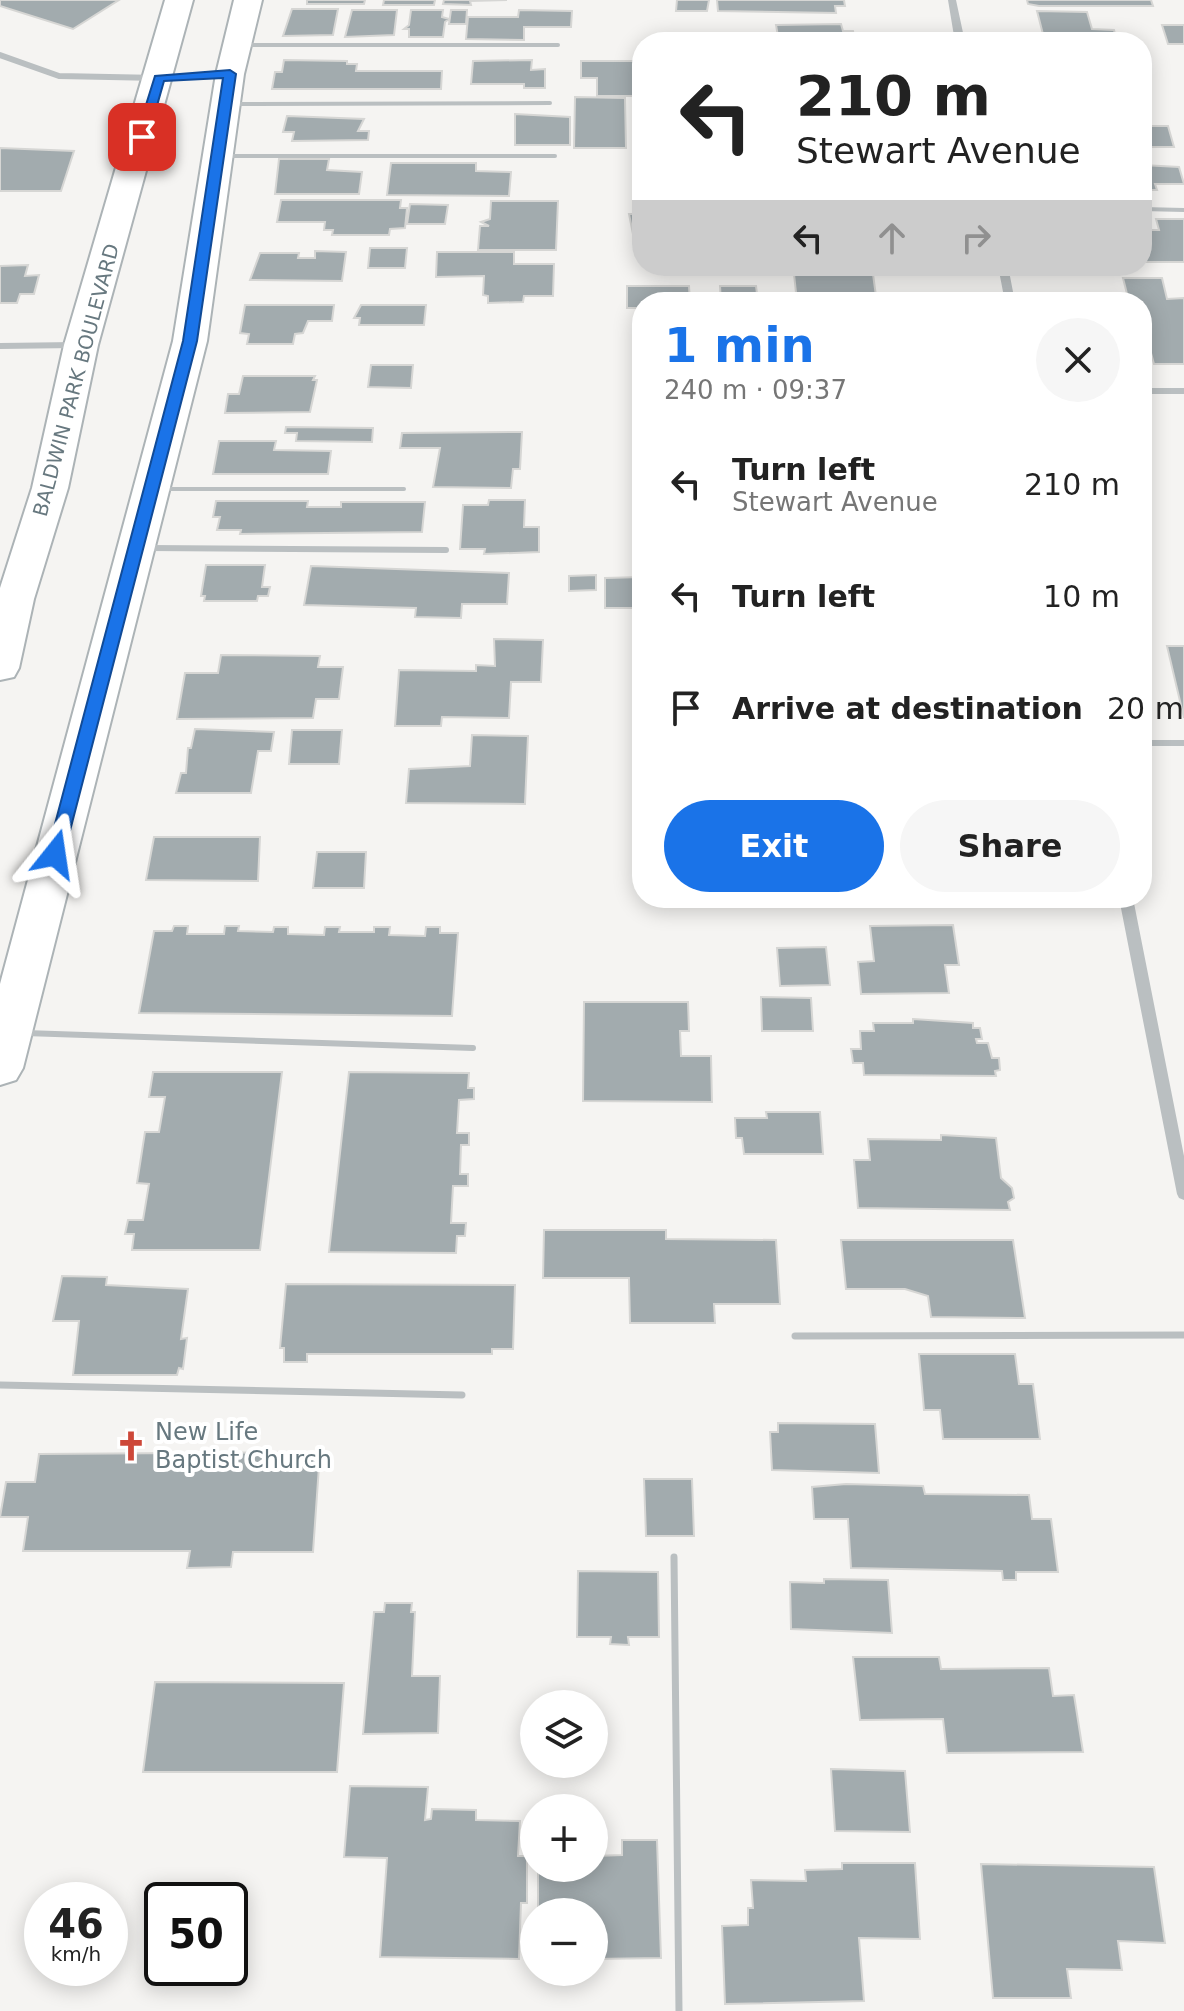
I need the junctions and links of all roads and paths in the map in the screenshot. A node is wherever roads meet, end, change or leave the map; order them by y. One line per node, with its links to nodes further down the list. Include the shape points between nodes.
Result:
1 (179, 0): 9 (main road, BALDWIN PARK BOULEVARD)
2 (248, 0): 5 (main road)
3 (952, 0): 4 (street)
4 (958, 32)
5 (237, 45): 6 (lane); 8 (main road)
6 (558, 45)
7 (0, 55): 9 (street, via 59,76)
8 (230, 74): 9 (street); 11 (main road)
9 (159, 78): 16 (main road, BALDWIN PARK BOULEVARD)
10 (550, 103): 11 (lane)
11 (225, 104): 12 (main road)
12 (217, 156): 13 (lane); 20 (main road, via 190,341)
13 (555, 156)
14 (1152, 209): 15 (lane)
15 (1184, 210)
16 (81, 345): 17 (street); 24 (main road, BALDWIN PARK BOULEVARD, via 50,488 15,599)
17 (0, 346)
18 (1152, 391): 19 (street)
19 (1184, 391)
20 (151, 489): 21 (lane); 22 (main road)
21 (404, 489)
22 (135, 548): 23 (lane); 28 (main road)
23 (446, 550)
24 (0, 668)
25 (1152, 743): 26 (lane)
26 (1184, 743)
27 (1128, 908): 30 (street)
28 (3, 1044): 29 (lane)
29 (473, 1048)
30 (1184, 1194)
31 (1184, 1335): 32 (lane)
32 (795, 1336)
33 (0, 1385): 34 (lane)
34 (462, 1395)
35 (674, 1557): 36 (lane)
36 (679, 2011)

